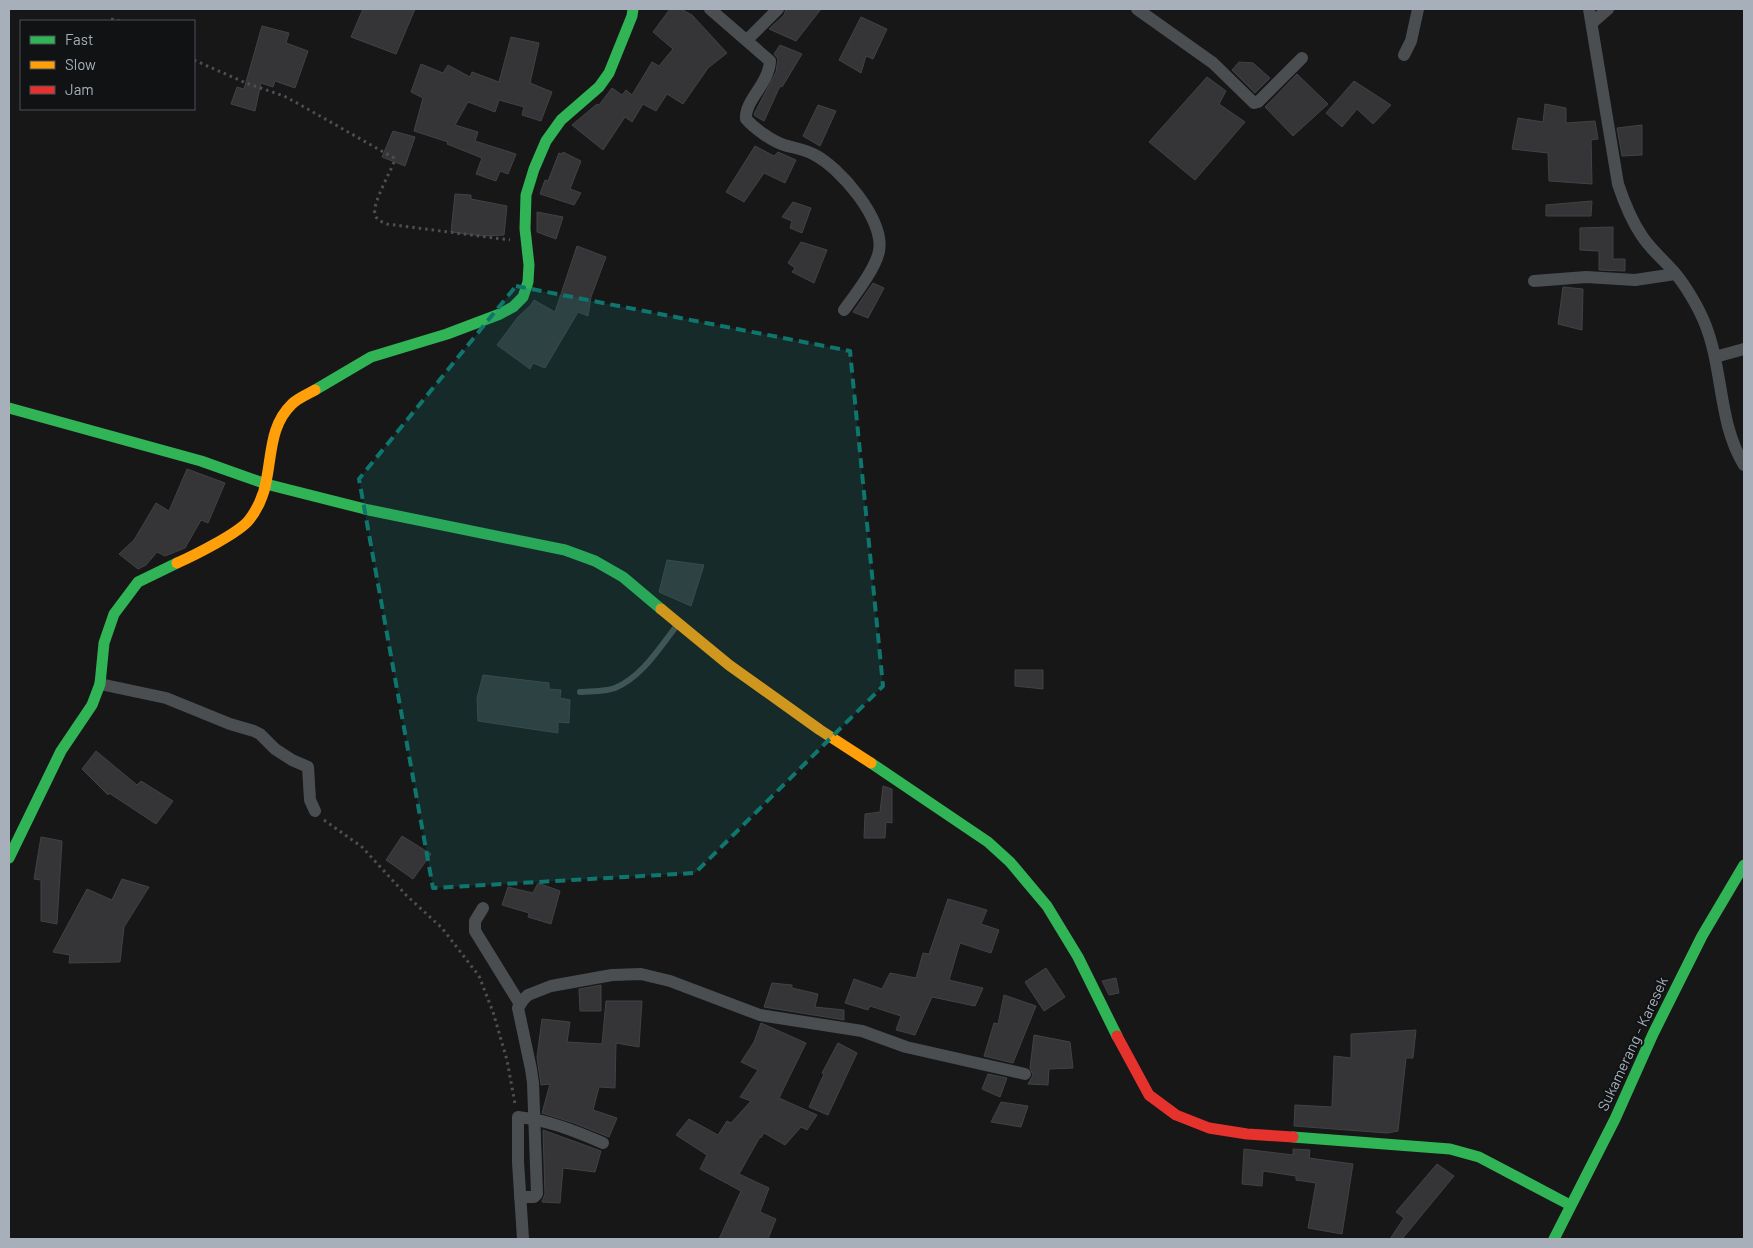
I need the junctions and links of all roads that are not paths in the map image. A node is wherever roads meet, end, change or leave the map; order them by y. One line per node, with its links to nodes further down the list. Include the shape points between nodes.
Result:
1 (633, 9): 19 (street, via 609,73 599,87 561,120 546,141 534,169 526,195 529,265 523,297 513,307 447,334 371,358 293,404 273,434)
2 (710, 9): 9 (street)
3 (778, 9): 9 (street)
4 (1137, 9): 11 (street, via 1213,63 1254,103)
5 (1418, 9): 10 (street, via 1411,41)
6 (1589, 9): 8 (street)
7 (1608, 9): 8 (street)
8 (1592, 23): 12 (street, via 1618,184 1625,205 1642,237)
9 (747, 40): 14 (street, via 770,61 767,76 748,108 746,120 781,144 804,150 829,164 845,179 875,222 880,250 878,258)
10 (1404, 55)
11 (1302, 58)
12 (1676, 274): 13 (street, via 1635,280 1586,277); 16 (street, via 1703,318)
13 (1534, 281)
14 (844, 310)
15 (1744, 349): 16 (street)
16 (1715, 357): 18 (street, via 1727,424)
17 (9, 408): 19 (street, via 200,461)
18 (1744, 466)
19 (266, 484): 20 (street, via 369,510 565,550 595,561 623,577); 21 (street, via 248,522 192,557 138,582 126,596 114,614 104,643)
20 (678, 623): 22 (lane, via 630,680 614,689); 31 (street, via 752,682 988,842 1010,862 1047,906 1078,957 1128,1061 1149,1096 1176,1115 1209,1128 1247,1134 1450,1149 1479,1157)
21 (100, 684): 23 (street, via 166,698 260,734 275,749 308,767 310,800); 24 (street, via 92,705 62,751)
22 (580, 692)
23 (315, 811)
24 (9, 858)
25 (1744, 865): 31 (street, Sukamerang - Karesek, via 1702,936 1615,1119)
26 (482, 908): 27 (street, via 475,921 475,931)
27 (520, 1004): 28 (street, via 528,995 550,986 612,975 641,974 670,981 760,1015 862,1031 906,1047); 29 (street, via 531,1069)
28 (1025, 1074)
29 (526, 1118): 30 (street, via 567,1128); 32 (street, via 537,1194 526,1197)
30 (603, 1143)
31 (1570, 1205): 33 (street, Sukamerang - Karesek)
32 (523, 1239)
33 (1554, 1239)

